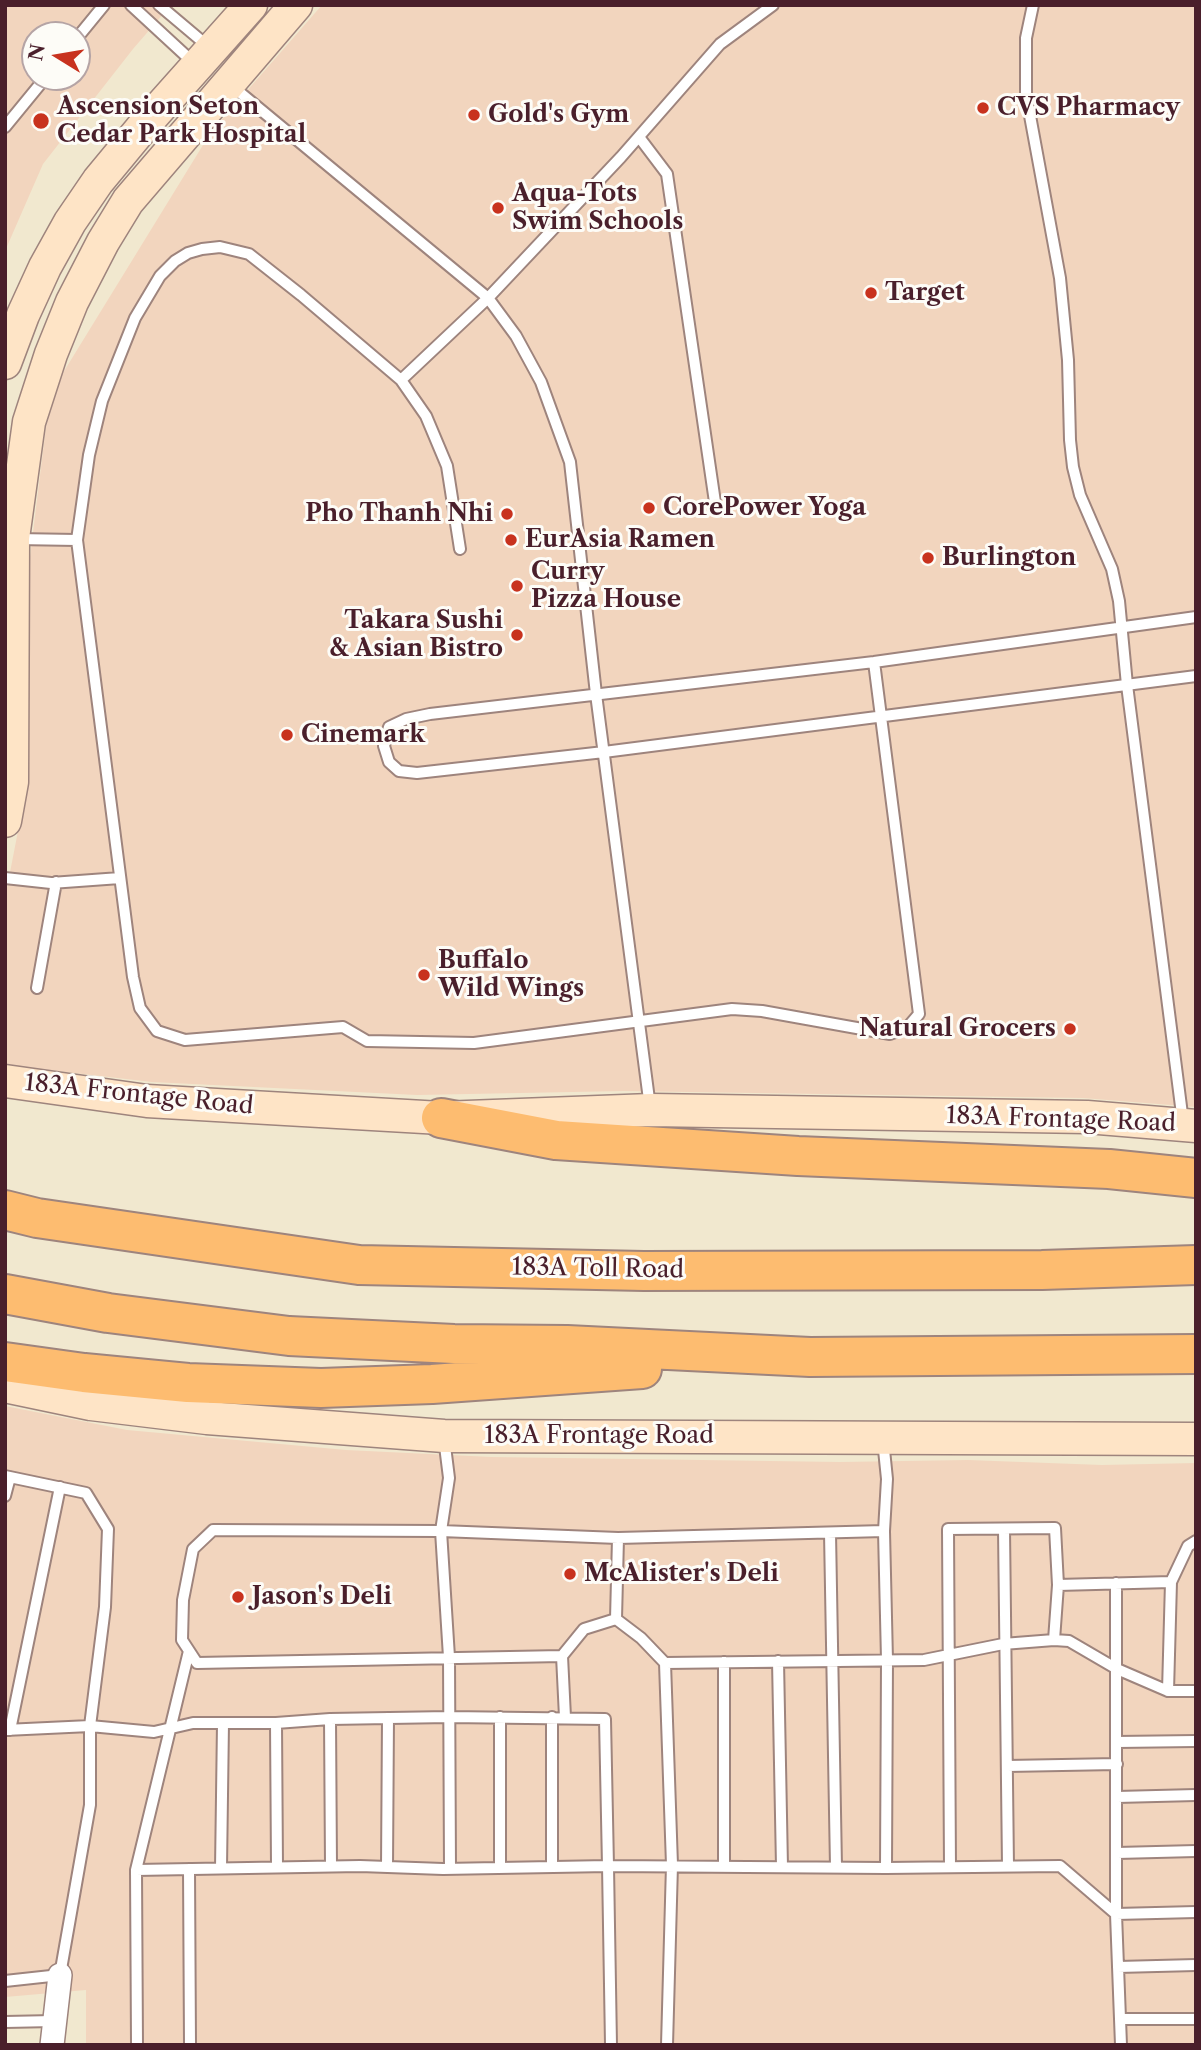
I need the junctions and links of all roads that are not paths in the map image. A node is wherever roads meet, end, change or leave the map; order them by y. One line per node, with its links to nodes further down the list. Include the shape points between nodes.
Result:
1 (104, 5): 8 (lane)
2 (131, 5): 9 (lane)
3 (159, 5): 9 (lane)
4 (251, 5): 9 (main road)
5 (296, 5): 10 (main road)
6 (773, 5): 13 (lane, via 720,44)
7 (1032, 5): 22 (lane, via 1026,38 1026,94 1060,278 1069,440 1080,495 1112,569)
8 (91, 21)
9 (205, 58): 10 (main road); 15 (main road, via 98,181 70,222 45,267)
10 (229, 83): 14 (lane); 18 (main road, via 128,201 72,302 29,422)
11 (35, 91): 12 (lane)
12 (5, 127)
13 (639, 137): 14 (lane); 17 (lane, via 667,174)
14 (488, 298): 16 (lane); 26 (lane, via 541,382 570,462)
15 (5, 363)
16 (401, 380): 19 (lane, via 249,254 220,247 188,253 160,275 121,349 94,431); 20 (lane, via 426,416 447,466)
17 (716, 509)
18 (9, 538): 19 (lane); 29 (main road, via 12,782)
19 (76, 540): 31 (lane)
20 (460, 549)
21 (1196, 617): 22 (lane)
22 (1122, 627): 23 (lane); 25 (lane)
23 (874, 662): 26 (lane); 27 (lane)
24 (1196, 676): 25 (lane)
25 (1127, 685): 27 (lane); 38 (lane)
26 (596, 694): 28 (lane); 28 (lane, via 406,719 389,727 384,746 389,762 399,771 417,773)
27 (880, 716): 28 (lane); 34 (lane, via 919,1014 907,1028 890,1034 732,1009)
28 (604, 752): 34 (lane)
29 (5, 821)
30 (5, 878): 32 (lane)
31 (120, 878): 32 (lane); 34 (lane, via 140,1008 157,1031 185,1040 343,1027 368,1041 474,1044)
32 (56, 882): 33 (lane)
33 (37, 988)
34 (640, 1022): 36 (lane)
35 (5, 1081): 37 (main road, 183A Frontage Road, via 147,1101)
36 (651, 1110): 37 (main road, 183A Frontage Road); 38 (main road, 183A Frontage Road, via 1087,1117)
37 (441, 1118): 39 (highway, via 556,1140 1108,1169)
38 (1190, 1125)
39 (1196, 1178)
40 (5, 1210): 41 (highway, 183A Toll Road, via 359,1265 644,1271)
41 (1196, 1265)
42 (5, 1294): 44 (highway, via 108,1313 289,1336)
43 (1196, 1354): 44 (highway)
44 (810, 1357): 45 (highway, via 321,1388 187,1383)
45 (5, 1362)
46 (5, 1386): 47 (main road, 183A Frontage Road, via 91,1404 207,1418)
47 (444, 1436): 48 (main road, 183A Frontage Road); 54 (lane, via 449,1479)
48 (883, 1439): 49 (main road, 183A Frontage Road); 55 (lane, via 887,1479)
49 (1196, 1439)
50 (7, 1476): 51 (lane); 52 (lane)
51 (60, 1487): 85 (lane, via 86,1493 108,1529 105,1607); 87 (lane)
52 (5, 1496)
53 (1004, 1529): 61 (lane, via 1055,1528); 64 (lane); 66 (lane, via 948,1529)
54 (441, 1531): 57 (lane); 65 (lane, via 213,1530 193,1549 183,1600 182,1640); 68 (lane)
55 (884, 1531): 56 (lane); 69 (lane)
56 (830, 1532): 57 (lane); 71 (lane)
57 (618, 1538): 62 (lane)
58 (1196, 1541): 59 (lane, via 1188,1546)
59 (1171, 1581): 60 (lane); 75 (lane)
60 (1116, 1584): 61 (lane); 74 (lane)
61 (1058, 1585): 63 (lane)
62 (616, 1619): 67 (lane, via 584,1629); 73 (lane)
63 (1054, 1640): 64 (lane); 74 (lane, via 1069,1641)
64 (1007, 1644): 66 (lane); 91 (lane)
65 (189, 1651): 68 (lane, via 197,1663); 86 (lane)
66 (949, 1655): 69 (lane); 106 (lane)
67 (562, 1656): 68 (lane); 80 (lane)
68 (449, 1657): 77 (lane)
69 (887, 1660): 71 (lane); 109 (lane)
70 (778, 1661): 71 (lane); 72 (lane); 104 (lane)
71 (832, 1661): 105 (lane)
72 (724, 1662): 73 (lane); 99 (lane)
73 (665, 1663): 96 (lane)
74 (1117, 1670): 75 (lane); 89 (lane)
75 (1168, 1691): 76 (lane)
76 (1196, 1691)
77 (449, 1717): 78 (lane); 81 (lane); 111 (lane)
78 (500, 1717): 79 (lane); 108 (lane)
79 (552, 1717): 80 (lane); 103 (lane)
80 (565, 1717): 98 (lane, via 605,1719)
81 (388, 1718): 82 (lane); 102 (lane)
82 (330, 1719): 84 (lane); 97 (lane)
83 (223, 1723): 84 (lane); 86 (lane); 107 (lane)
84 (276, 1723): 101 (lane)
85 (90, 1727): 86 (lane, via 154,1732); 87 (lane); 117 (lane, via 90,1805)
86 (170, 1728): 112 (lane)
87 (8, 1730)
88 (1196, 1741): 89 (lane)
89 (1117, 1742): 90 (lane)
90 (1117, 1764): 91 (lane); 93 (lane)
91 (1007, 1766): 100 (lane)
92 (1196, 1795): 93 (lane)
93 (1116, 1797): 95 (lane)
94 (1196, 1852): 95 (lane)
95 (1117, 1853): 114 (lane)
96 (671, 1865): 98 (lane); 99 (lane); 127 (lane)
97 (331, 1866): 101 (lane); 102 (lane)
98 (608, 1866): 103 (lane); 126 (lane)
99 (724, 1866): 104 (lane)
100 (1008, 1866): 106 (lane); 114 (lane, via 1060,1866)
101 (277, 1867): 107 (lane)
102 (387, 1867): 111 (lane)
103 (552, 1867): 108 (lane)
104 (782, 1867): 105 (lane)
105 (836, 1867): 109 (lane)
106 (950, 1867): 109 (lane)
107 (220, 1868): 110 (lane)
108 (500, 1868): 111 (lane)
109 (886, 1868)
110 (189, 1869): 112 (lane); 125 (lane)
111 (450, 1869)
112 (136, 1870): 124 (lane)
113 (1196, 1912): 114 (lane)
114 (1116, 1914): 116 (lane)
115 (1196, 1965): 116 (lane)
116 (1118, 1967): 119 (lane)
117 (60, 1975): 118 (lane); 121 (street)
118 (5, 1980)
119 (1120, 2019): 120 (lane); 128 (lane)
120 (1196, 2019)
121 (54, 2021): 122 (lane); 123 (street)
122 (5, 2022)
123 (52, 2045)
124 (137, 2045)
125 (190, 2045)
126 (611, 2045)
127 (667, 2045)
128 (1121, 2045)

